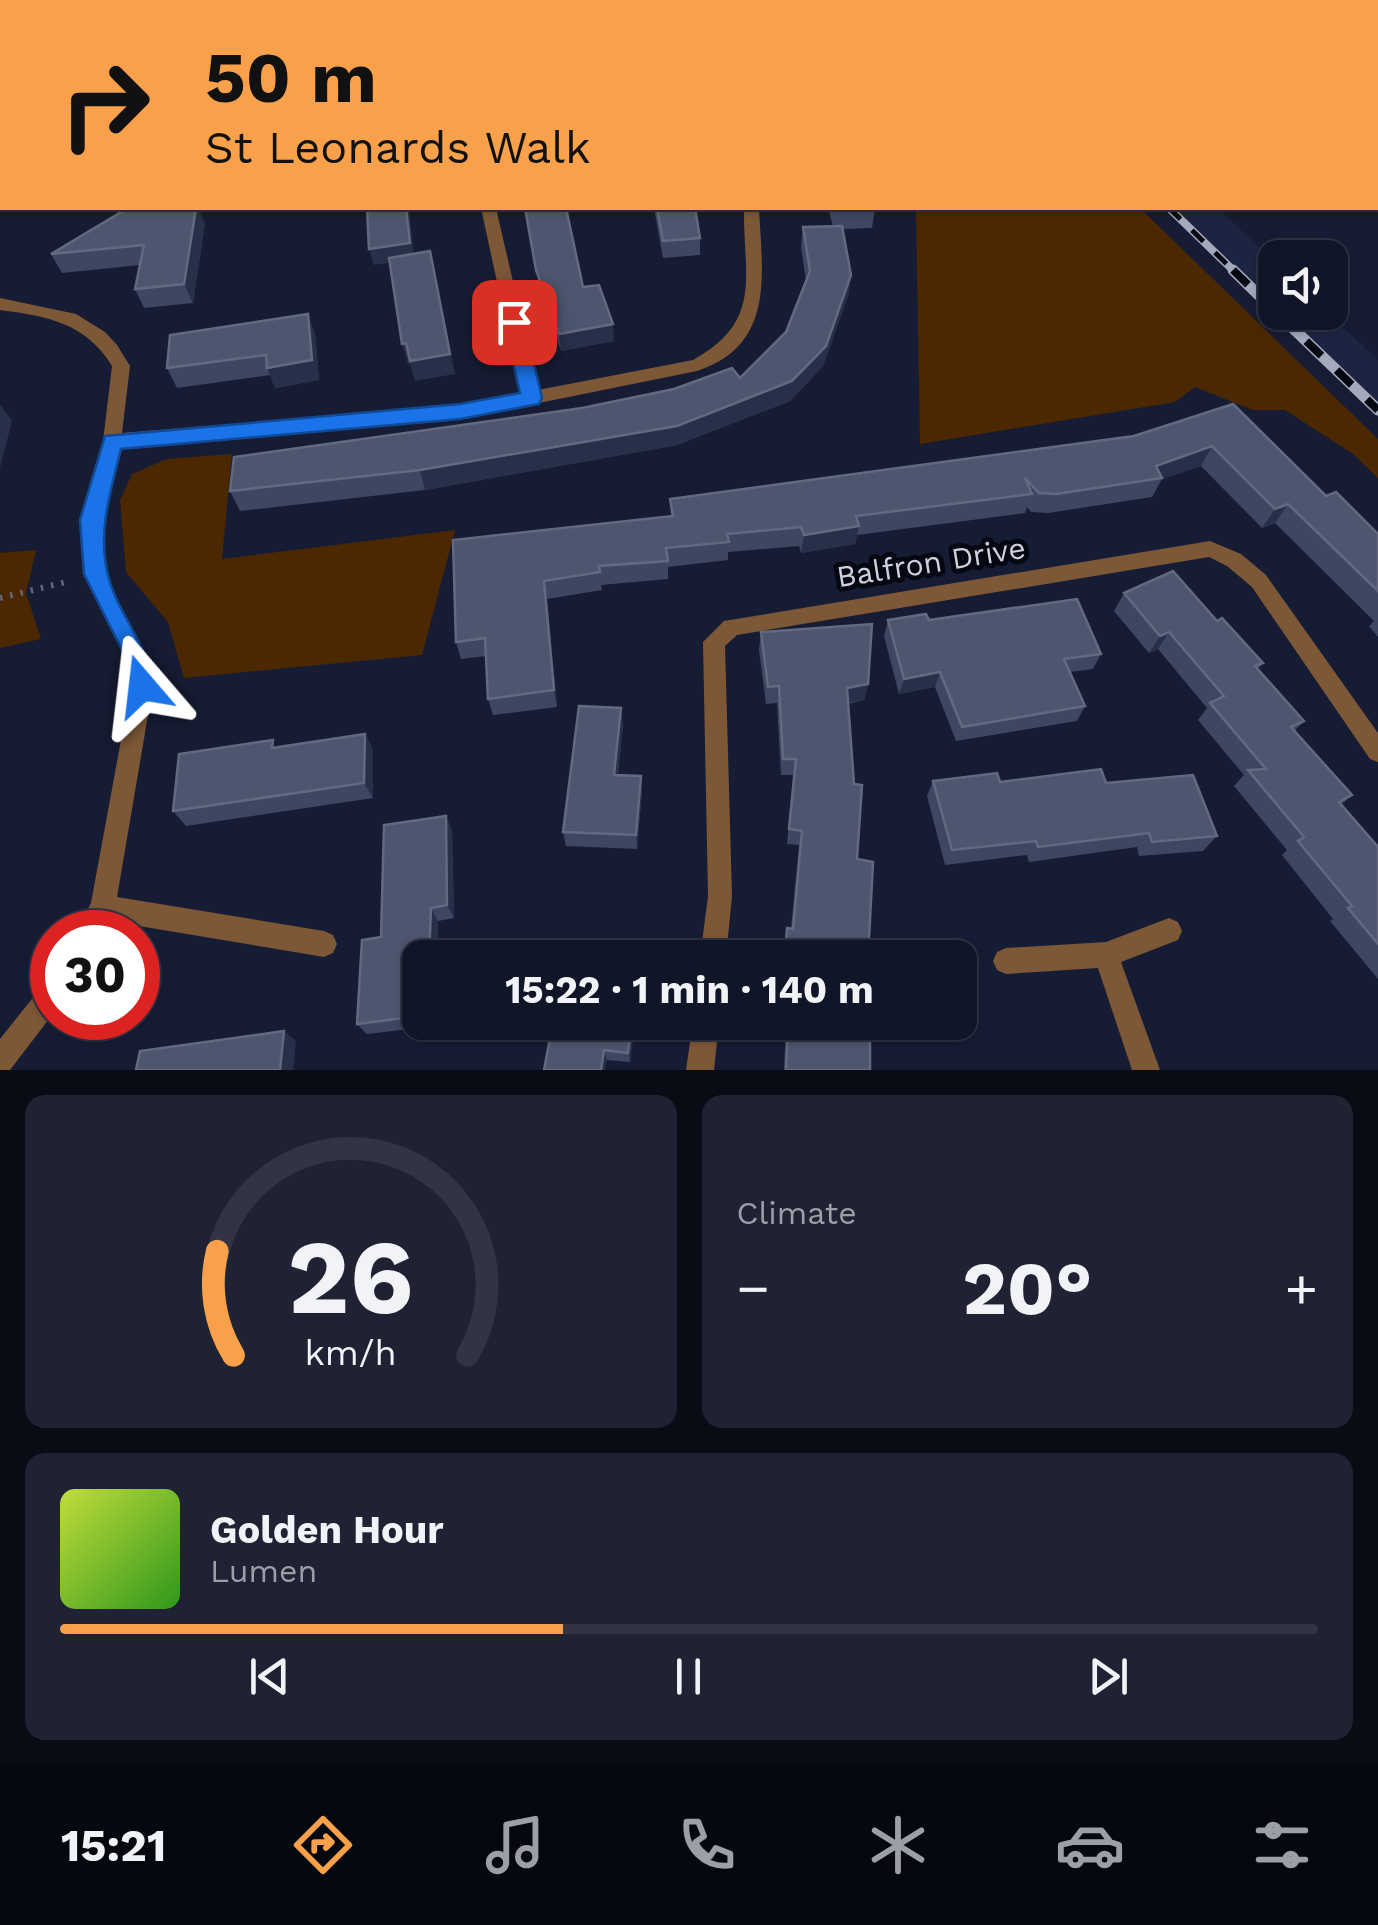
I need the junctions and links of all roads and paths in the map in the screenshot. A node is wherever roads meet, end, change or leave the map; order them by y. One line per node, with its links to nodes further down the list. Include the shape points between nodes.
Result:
1 (488, 210): 4 (street)
2 (752, 210): 4 (street, via 753,312 720,356)
3 (0, 304): 5 (street, via 78,321 113,350 121,366)
4 (531, 398): 5 (street, via 460,412)
5 (112, 442): 6 (street, via 92,520)
6 (96, 574): 7 (path); 9 (street, via 138,657 142,686)
7 (0, 598)
8 (1378, 752): 12 (street, Balfron Drive, via 1260,582 1210,549 732,627 714,642 720,896)
9 (103, 907): 10 (street); 13 (street)
10 (101, 910)
11 (1169, 931): 14 (street)
12 (715, 940)
13 (324, 944)
14 (1106, 955): 15 (street); 20 (street)
15 (1006, 961)
16 (30, 1022): 18 (street)
17 (704, 1040): 19 (street)
18 (0, 1061)
19 (700, 1070)
20 (1146, 1070)

